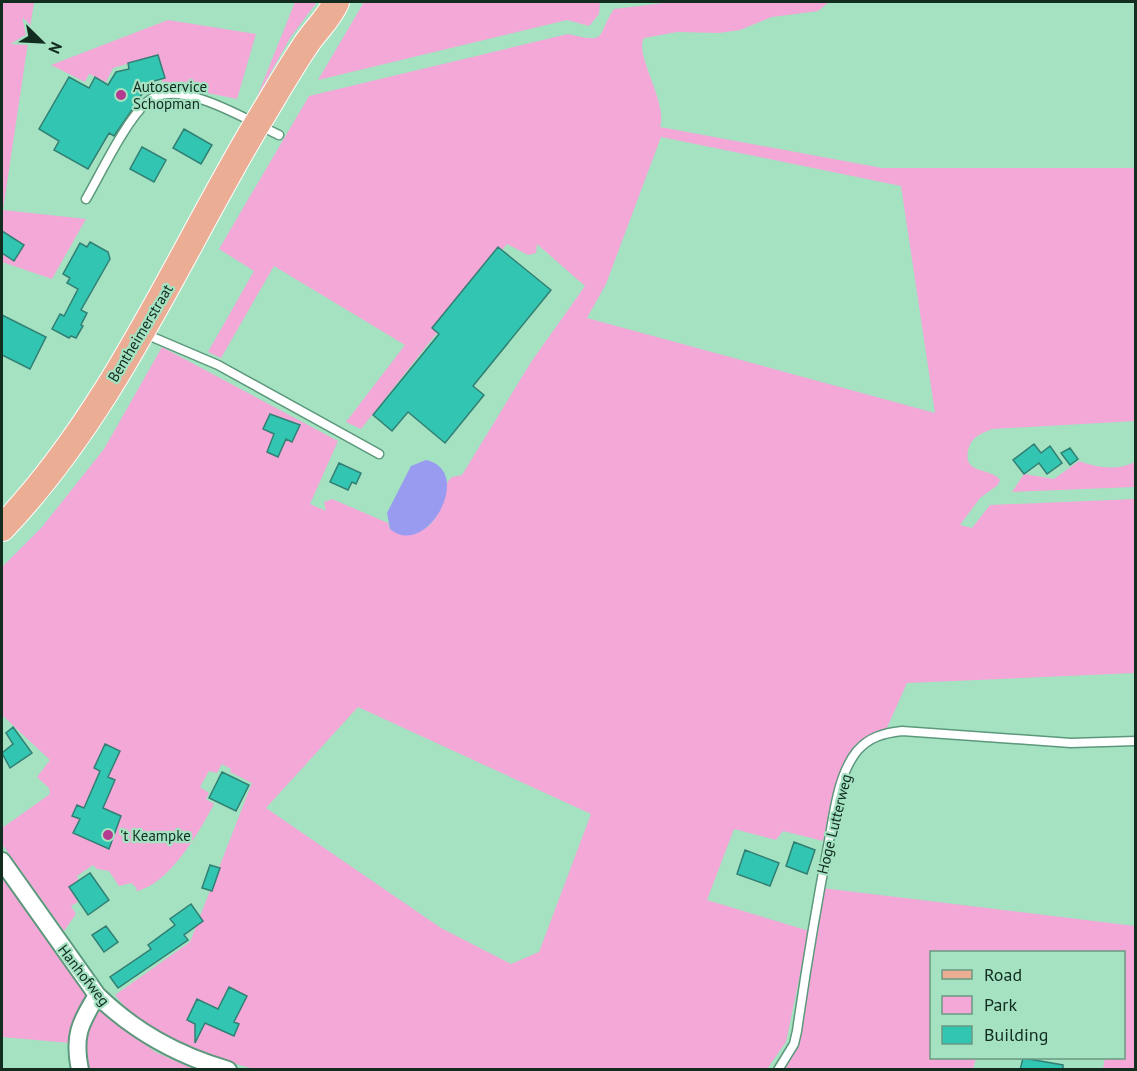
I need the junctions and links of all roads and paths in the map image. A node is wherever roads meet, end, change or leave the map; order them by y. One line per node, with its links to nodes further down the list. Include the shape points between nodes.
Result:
1 (321, 2): 3 (main road, Bentheimerstraat, via 279,63)
2 (336, 2): 3 (main road, Bentheimerstraat, via 306,44)
3 (259, 125): 4 (lane, via 180,95 148,101); 5 (main road, Bentheimerstraat)
4 (86, 199)
5 (142, 332): 6 (lane, via 218,365); 7 (main road, Bentheimerstraat, via 61,456)
6 (379, 454)
7 (2, 528)
8 (1136, 741): 13 (lane, Hoge Lutterweg, via 1071,743 902,731 865,743 850,762 840,788 817,896 797,1031)
9 (2, 861): 10 (street, Hanhofweg)
10 (97, 995): 11 (street, via 78,1027 75,1048); 12 (street, Hanhofweg, via 151,1039)
11 (80, 1070)
12 (228, 1070)
13 (778, 1070)

